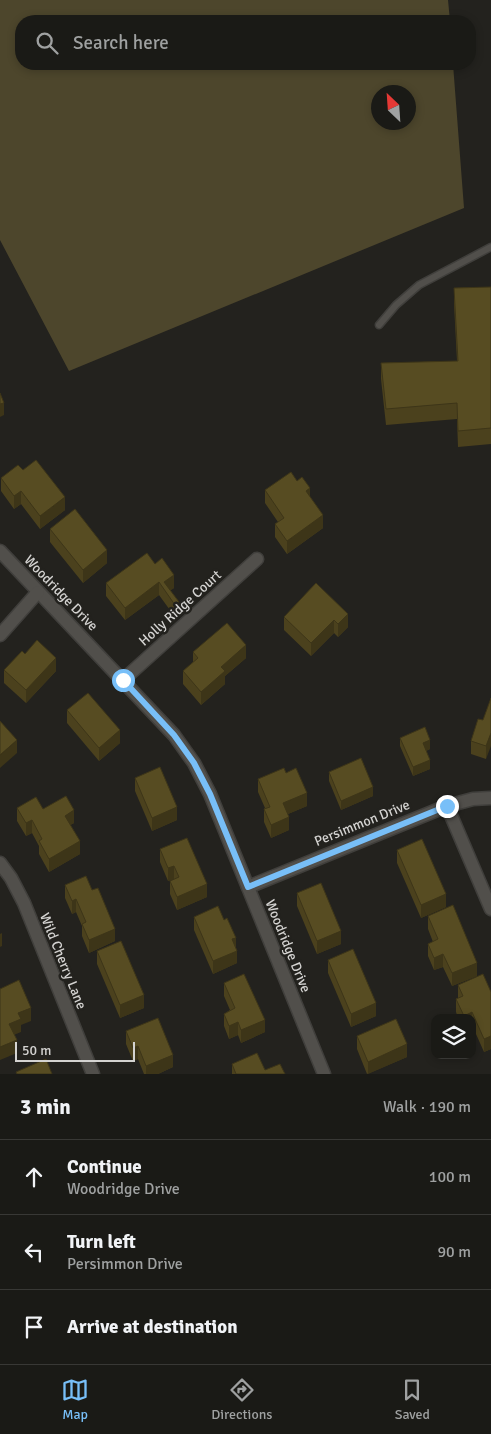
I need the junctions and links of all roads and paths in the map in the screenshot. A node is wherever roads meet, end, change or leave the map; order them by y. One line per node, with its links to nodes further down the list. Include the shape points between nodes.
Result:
1 (491, 247): 2 (lane, via 419,284)
2 (379, 325)
3 (0, 551): 5 (street, Woodridge Drive)
4 (257, 559): 7 (street, Holly Ridge Court)
5 (38, 592): 6 (street); 7 (street, Woodridge Drive)
6 (0, 635)
7 (123, 680): 11 (street, Woodridge Drive, via 174,735 194,763)
8 (491, 798): 9 (street, Persimmon Drive)
9 (447, 806): 11 (street, Persimmon Drive); 12 (street)
10 (0, 863): 13 (street, Wild Cherry Lane, via 24,904)
11 (248, 887): 14 (street, Woodridge Drive)
12 (491, 909)
13 (93, 1074)
14 (324, 1074)

